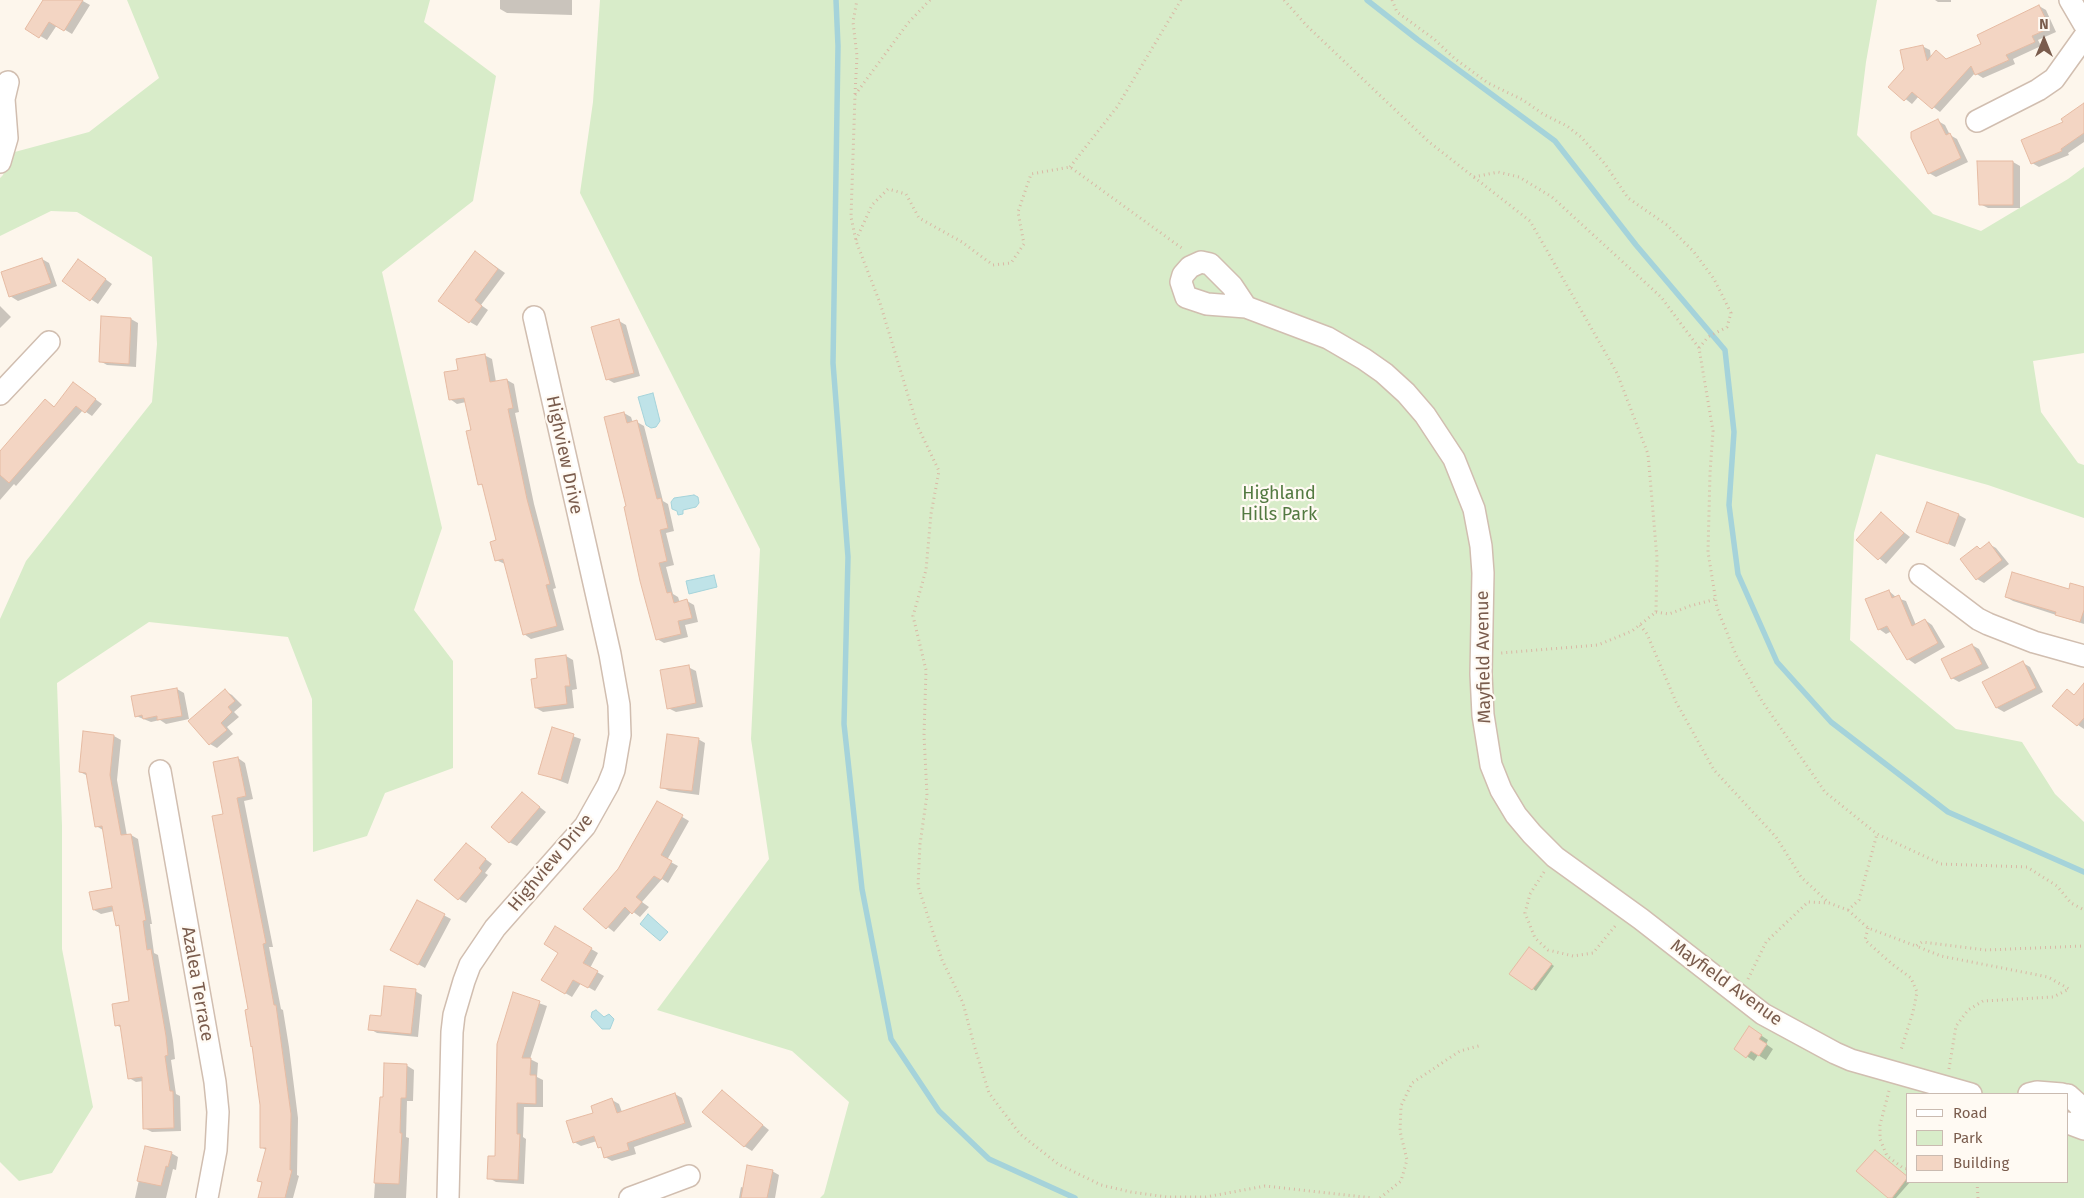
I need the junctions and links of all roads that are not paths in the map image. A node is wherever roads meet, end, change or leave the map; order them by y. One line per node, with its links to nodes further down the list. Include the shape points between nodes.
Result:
1 (2070, 0): 2 (street)
2 (2084, 24)
3 (2084, 37): 5 (street, via 2054,79)
4 (8, 82): 6 (street, via 4,99 7,138)
5 (1976, 120)
6 (0, 162)
7 (1246, 306): 7 (street, Mayfield Avenue, via 1210,264 1201,262 1183,275 1182,290 1186,297 1207,304); 14 (street, Mayfield Avenue, via 1328,338 1364,359 1406,393 1444,442 1464,482 1478,526 1482,573 1482,715 1491,765 1516,815 1555,857 1763,1014 1835,1053 1867,1066)
8 (534, 317): 23 (street, Highview Drive, via 610,654 619,705 620,735 614,770 589,819 495,928 470,965 458,998 452,1032)
9 (49, 342): 10 (street)
10 (0, 394)
11 (1920, 575): 12 (street, via 1988,624 2034,642)
12 (2084, 656)
13 (160, 771): 22 (street, Azalea Terrace, via 218,1112 216,1150)
14 (1967, 1093)
15 (2033, 1093): 16 (street)
16 (2050, 1093)
17 (2069, 1097): 18 (street, via 2080,1105)
18 (2084, 1116)
19 (2069, 1123): 20 (street)
20 (2084, 1129)
21 (689, 1176): 24 (street)
22 (207, 1198)
23 (448, 1198)
24 (630, 1198)

